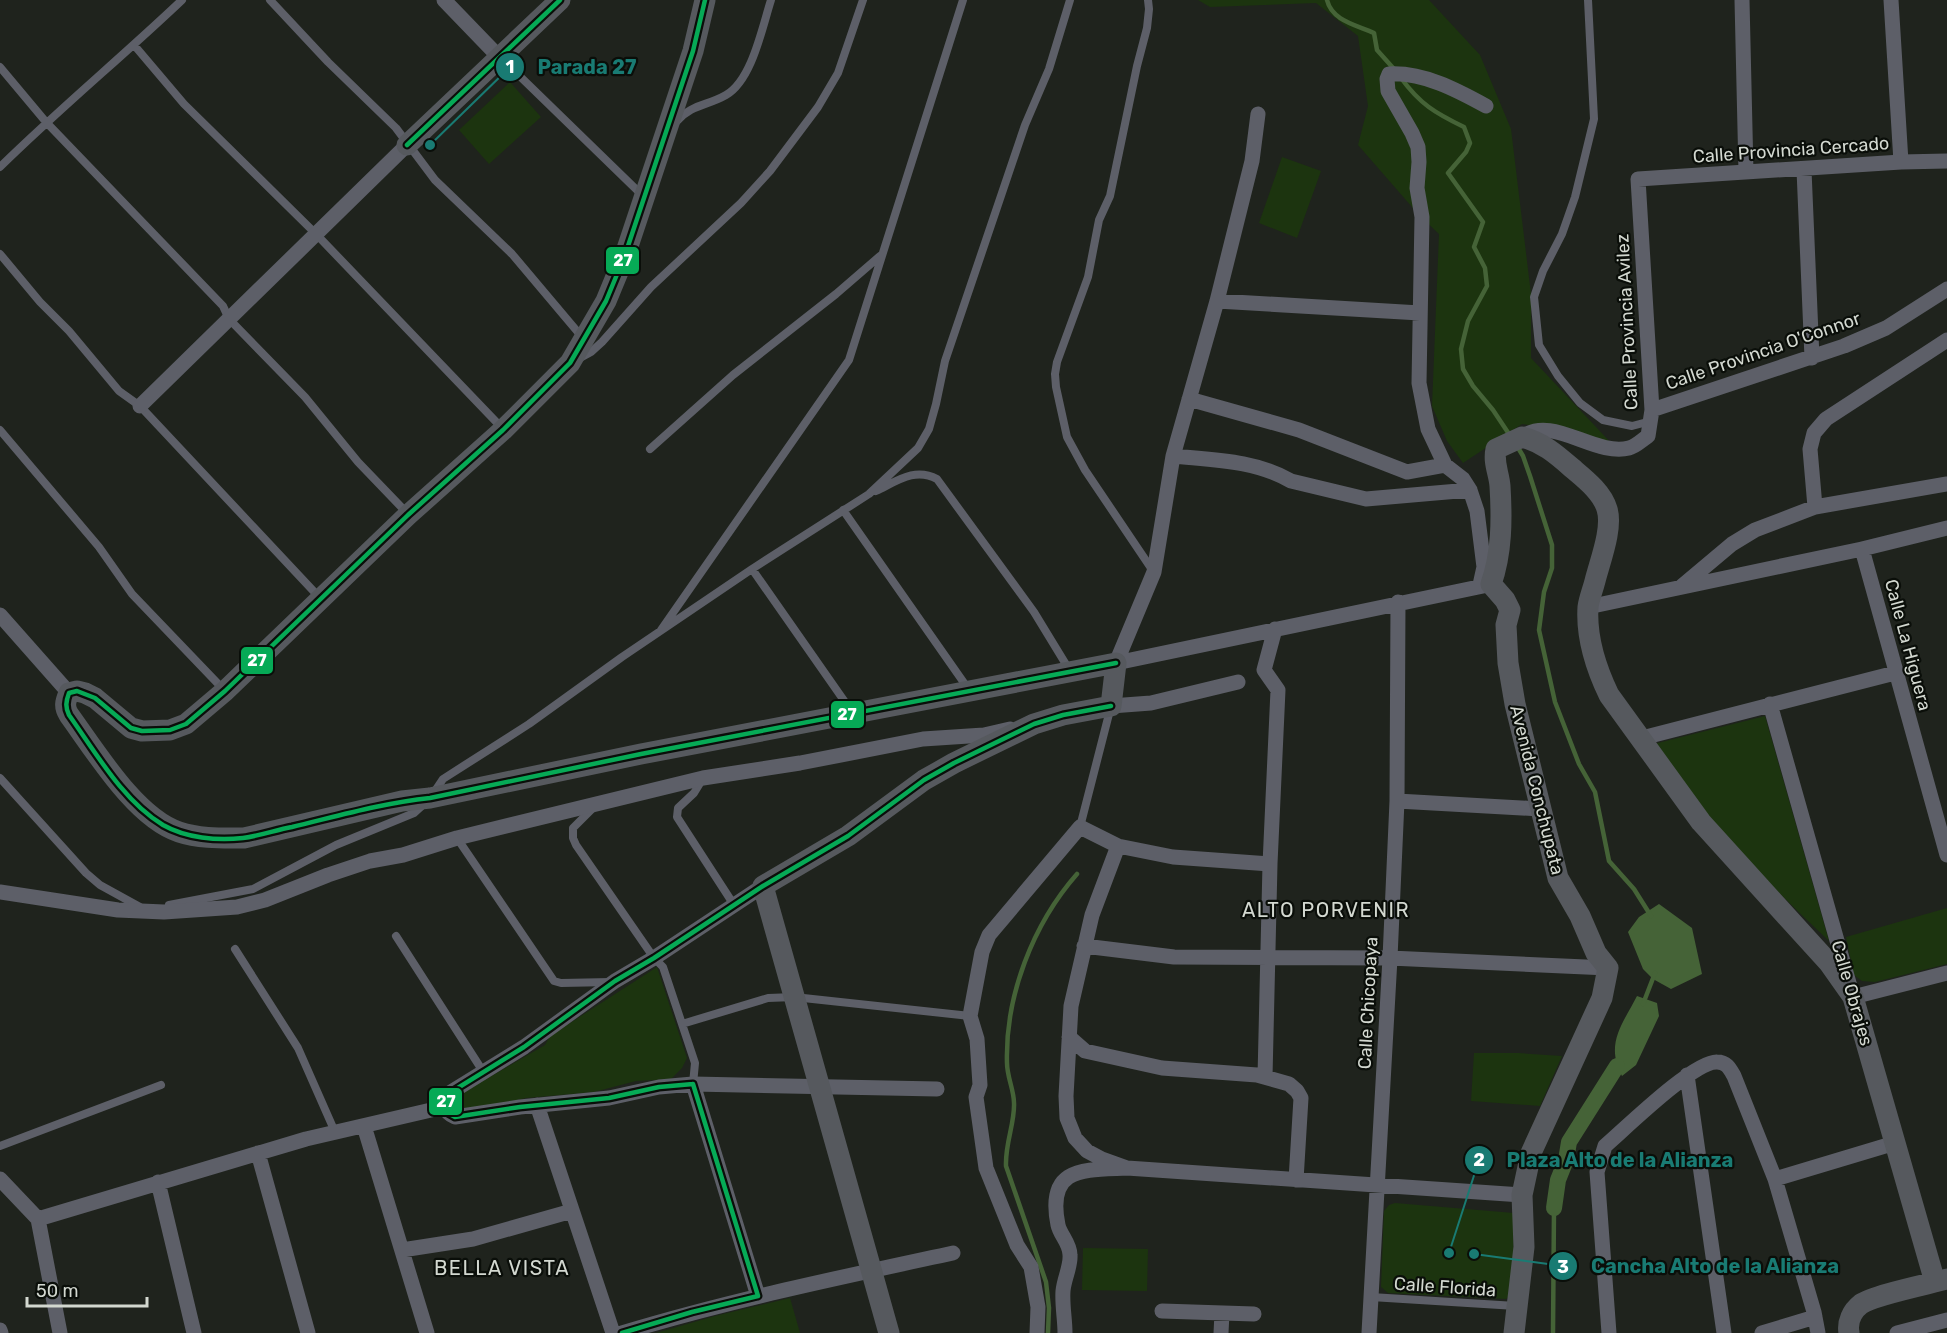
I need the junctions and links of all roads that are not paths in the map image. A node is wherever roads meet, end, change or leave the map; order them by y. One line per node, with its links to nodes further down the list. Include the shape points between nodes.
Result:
1 (182, 0): 14 (lane)
2 (270, 0): 21 (lane, via 396,128)
3 (444, 0): 15 (street)
4 (560, 0): 15 (street)
5 (705, 0): 20 (street, via 693,51)
6 (771, 0): 20 (lane, via 750,64 733,91 686,112)
7 (863, 0): 39 (lane, via 838,73 770,171 651,287 603,342)
8 (963, 0): 31 (lane)
9 (1070, 0): 51 (lane, via 945,361 928,429 918,448)
10 (1148, 0): 58 (lane, via 1147,28 1110,196 1055,374 1067,437)
11 (1588, 0): 42 (lane, via 1594,119 1563,234 1534,297 1539,345 1580,403 1603,420 1632,426)
12 (1742, 0): 26 (street)
13 (1891, 0): 23 (street)
14 (134, 45): 19 (lane); 29 (lane, via 184,104)
15 (500, 57): 21 (street); 28 (lane)
16 (0, 67): 19 (lane)
17 (1486, 106): 34 (street, via 1414,76 1389,74 1387,79 1388,91 1418,147 1417,188 1422,217)
18 (1258, 114): 33 (street, via 1252,160)
19 (46, 122): 24 (lane); 35 (lane, via 223,306)
20 (662, 142): 28 (street)
21 (407, 145): 29 (street); 37 (lane, via 435,180 512,255)
22 (1947, 161): 23 (street, Calle Provincia Cercado)
23 (1901, 162): 25 (street, Calle Provincia Cercado)
24 (0, 167)
25 (1804, 170): 26 (street, Calle Provincia Cercado); 38 (street)
26 (1746, 172): 27 (street, Calle Provincia Cercado)
27 (1638, 179): 42 (street, Calle Provincia Avilez)
28 (643, 196): 37 (street, via 618,273)
29 (316, 234): 35 (street); 44 (lane)
30 (0, 254): 41 (lane, via 119,391)
31 (881, 255): 46 (lane, via 733,375); 66 (lane, via 849,360)
32 (1947, 289): 38 (street, Calle Provincia O'Connor, via 1886,328)
33 (1217, 301): 34 (street); 40 (street)
34 (1420, 313): 48 (street, via 1419,383 1428,429)
35 (229, 319): 41 (street); 54 (lane, via 305,397 358,462)
36 (1947, 339): 52 (street, via 1826,419 1814,433 1810,449)
37 (585, 340): 39 (street)
38 (1812, 358): 42 (street, Calle Provincia O'Connor)
39 (570, 363): 44 (street)
40 (1189, 399): 47 (street); 48 (street, via 1299,430 1407,472)
41 (140, 406): 61 (lane)
42 (1652, 415): 45 (street, Calle Provincia Avilez, via 1648,436 1631,448 1612,450 1545,430 1531,430)
43 (0, 430): 71 (lane, via 99,547 132,594)
44 (503, 430): 54 (street)
45 (1522, 437): 59 (street, via 1496,449 1501,532 1497,567); 63 (street, via 1538,441 1564,461 1588,482 1607,509 1608,531)
46 (650, 449)
47 (1173, 456): 50 (street, via 1248,464 1291,481 1366,499); 58 (street)
48 (1446, 465): 50 (street)
49 (1947, 484): 52 (street)
50 (1470, 490): 59 (street, via 1477,511)
51 (869, 494): 53 (lane); 68 (lane, via 913,474 926,473 937,479 1034,612)
52 (1815, 507): 60 (street, via 1755,530)
53 (843, 510): 57 (lane); 72 (lane)
54 (408, 514): 61 (street)
55 (1947, 528): 56 (street)
56 (1862, 549): 60 (street); 69 (street, Calle La Higuera)
57 (752, 569): 66 (lane); 76 (lane)
58 (1154, 572): 67 (street)
59 (1486, 585): 62 (street); 84 (street, Avenida Conchupata, via 1510,610 1506,626 1508,663)
60 (1680, 588): 63 (street)
61 (321, 599): 71 (street)
62 (1398, 602): 65 (street); 82 (street, Calle Chicopaya)
63 (1588, 607): 78 (street, via 1590,644 1598,672 1609,695)
64 (0, 615): 73 (street)
65 (1275, 629): 67 (street); 89 (street, via 1264,670 1278,690)
66 (659, 634): 81 (lane, via 443,779)
67 (1116, 663): 68 (street); 75 (street)
68 (1070, 672): 72 (street)
69 (1895, 673): 74 (street); 88 (street, Calle La Higuera)
70 (1238, 682): 75 (street, via 1150,703)
71 (225, 691): 73 (street, via 186,723 153,732 130,728 85,693)
72 (970, 692): 76 (street)
73 (69, 693): 81 (street, via 65,708 69,716 126,792 159,822 178,832 244,838)
74 (1770, 704): 78 (street); 104 (street, Calle Obrajes)
75 (1111, 706): 77 (street); 85 (lane)
76 (853, 714): 81 (street)
77 (1034, 724): 80 (street, via 984,735 922,739); 90 (street, via 924,780 848,836)
78 (1642, 738): 104 (street, via 1701,822 1828,963)
79 (0, 778): 93 (lane, via 86,873)
80 (703, 778): 83 (street); 92 (lane, via 678,808 677,817)
81 (430, 798): 93 (lane, via 414,813 336,845 253,889)
82 (1397, 801): 84 (street); 99 (street, Calle Chicopaya)
83 (599, 802): 86 (street); 98 (lane, via 573,828 573,838)
84 (1540, 809): 100 (street, Avenida Conchupata, via 1558,878 1596,953)
85 (1080, 827): 87 (street); 105 (street, via 989,935)
86 (458, 838): 93 (street, via 370,861 237,907); 102 (lane, via 554,981)
87 (1118, 846): 89 (street, via 1173,857); 95 (street)
88 (1947, 855)
89 (1270, 864): 97 (street)
90 (763, 886): 92 (street); 103 (street)
91 (0, 892): 93 (street, via 118,910)
92 (734, 905): 98 (street)
93 (145, 910)
94 (396, 936): 108 (lane)
95 (1084, 946): 97 (street, via 1174,957); 107 (street, via 1071,1006)
96 (235, 949): 118 (lane, via 298,1048)
97 (1268, 957): 99 (street); 110 (street)
98 (654, 958): 102 (street); 106 (lane, via 663,967)
99 (1390, 958): 100 (street); 127 (street, Calle Chicopaya)
100 (1608, 968): 128 (street, via 1602,998 1531,1153)
101 (1947, 973): 104 (street)
102 (615, 981): 108 (street)
103 (794, 997): 105 (lane); 106 (lane, via 768,998); 113 (street)
104 (1853, 997): 119 (street, Calle Obrajes)
105 (970, 1016): 150 (street, via 976,1039 980,1085 976,1097 986,1168 1017,1245 1031,1267 1038,1307)
106 (682, 1024): 111 (lane, via 695,1063)
107 (1069, 1037): 110 (street, via 1085,1051 1162,1068); 122 (street, via 1066,1118 1087,1152)
108 (484, 1073): 116 (street, via 448,1094)
109 (1687, 1075): 124 (street, via 1709,1063 1719,1061 1727,1065); 155 (street, via 1605,1146 1597,1172); 156 (street)
110 (1265, 1077): 125 (street, via 1289,1084 1300,1098)
111 (693, 1084): 113 (street); 115 (street); 135 (street)
112 (160, 1085): 120 (lane)
113 (819, 1087): 114 (street); 133 (street)
114 (937, 1089)
115 (537, 1105): 116 (street, via 454,1117); 129 (street)
116 (444, 1107): 117 (street)
117 (364, 1126): 118 (street); 131 (street)
118 (335, 1132): 121 (street)
119 (1895, 1143): 124 (street); 134 (street, Calle Obrajes)
120 (0, 1146)
121 (258, 1153): 126 (street); 145 (street)
122 (1127, 1168): 125 (street); 151 (street, via 1084,1170 1069,1175 1059,1186 1058,1227 1071,1255 1063,1290)
123 (0, 1179): 130 (street)
124 (1775, 1179): 141 (street)
125 (1296, 1180): 127 (street)
126 (158, 1182): 130 (street); 144 (street)
127 (1377, 1186): 128 (street); 136 (street, Calle Chicopaya)
128 (1522, 1195): 137 (street, via 1524,1247)
129 (572, 1210): 131 (street, via 473,1239); 147 (street)
130 (38, 1219): 143 (street)
131 (402, 1250): 146 (street)
132 (953, 1253): 133 (street)
133 (870, 1271): 135 (street); 149 (street)
134 (1941, 1280): 159 (street, via 1861,1304 1852,1315)
135 (758, 1296): 148 (street)
136 (1371, 1297): 137 (lane, Calle Florida); 153 (street, Calle Chicopaya)
137 (1516, 1306): 154 (street)
138 (1162, 1311): 139 (street)
139 (1222, 1313): 140 (street); 152 (street)
140 (1254, 1314)
141 (1815, 1317): 157 (street); 158 (street)
142 (1947, 1320): 160 (street)
143 (60, 1333)
144 (194, 1333)
145 (308, 1333)
146 (427, 1333)
147 (614, 1333)
148 (622, 1333)
149 (889, 1333)
150 (1037, 1333)
151 (1065, 1333)
152 (1221, 1333)
153 (1369, 1333)
154 (1515, 1333)
155 (1609, 1333)
156 (1724, 1333)
157 (1762, 1333)
158 (1818, 1333)
159 (1849, 1333)
160 (1897, 1333)

